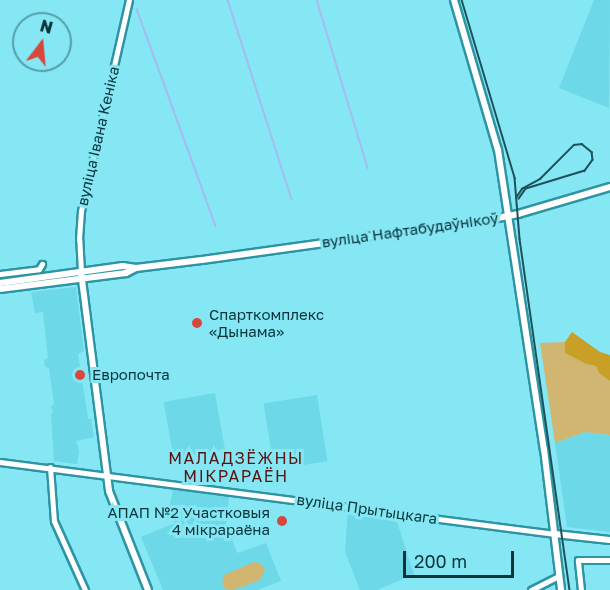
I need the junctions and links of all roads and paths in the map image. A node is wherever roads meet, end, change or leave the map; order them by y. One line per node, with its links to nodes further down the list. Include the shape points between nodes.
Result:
1 (129, 0): 6 (street, вуліца Івана Кеніка, via 81,211)
2 (454, 0): 4 (main road, via 498,150)
3 (610, 187): 4 (main road)
4 (507, 215): 6 (main road, вуліца Нафтабудаўнікоў, via 428,229 136,268 127,266); 13 (main road, вуліца Нафтабудаўнікоў)
5 (0, 274): 7 (street, via 42,266)
6 (82, 276): 7 (main road, вуліца Нафтабудаўнікоў); 12 (main road)
7 (46, 280): 8 (main road); 9 (main road)
8 (0, 283)
9 (0, 289)
10 (0, 462): 11 (street, вуліца Прытыцкага)
11 (50, 467): 12 (street, вуліца Прытыцкага); 18 (street, via 54,521)
12 (106, 475): 13 (street, вуліца Прытыцкага); 19 (main road, via 120,524)
13 (555, 534): 14 (main road); 16 (main road, вуліца Нафтабудаўнікоў)
14 (610, 540)
15 (610, 560): 23 (street, via 578,560)
16 (558, 576): 17 (street); 22 (main road, вуліца Нафтабудаўнікоў)
17 (549, 581): 20 (street); 21 (street)
18 (85, 590)
19 (148, 590)
20 (531, 590)
21 (550, 590)
22 (561, 590)
23 (581, 590)

